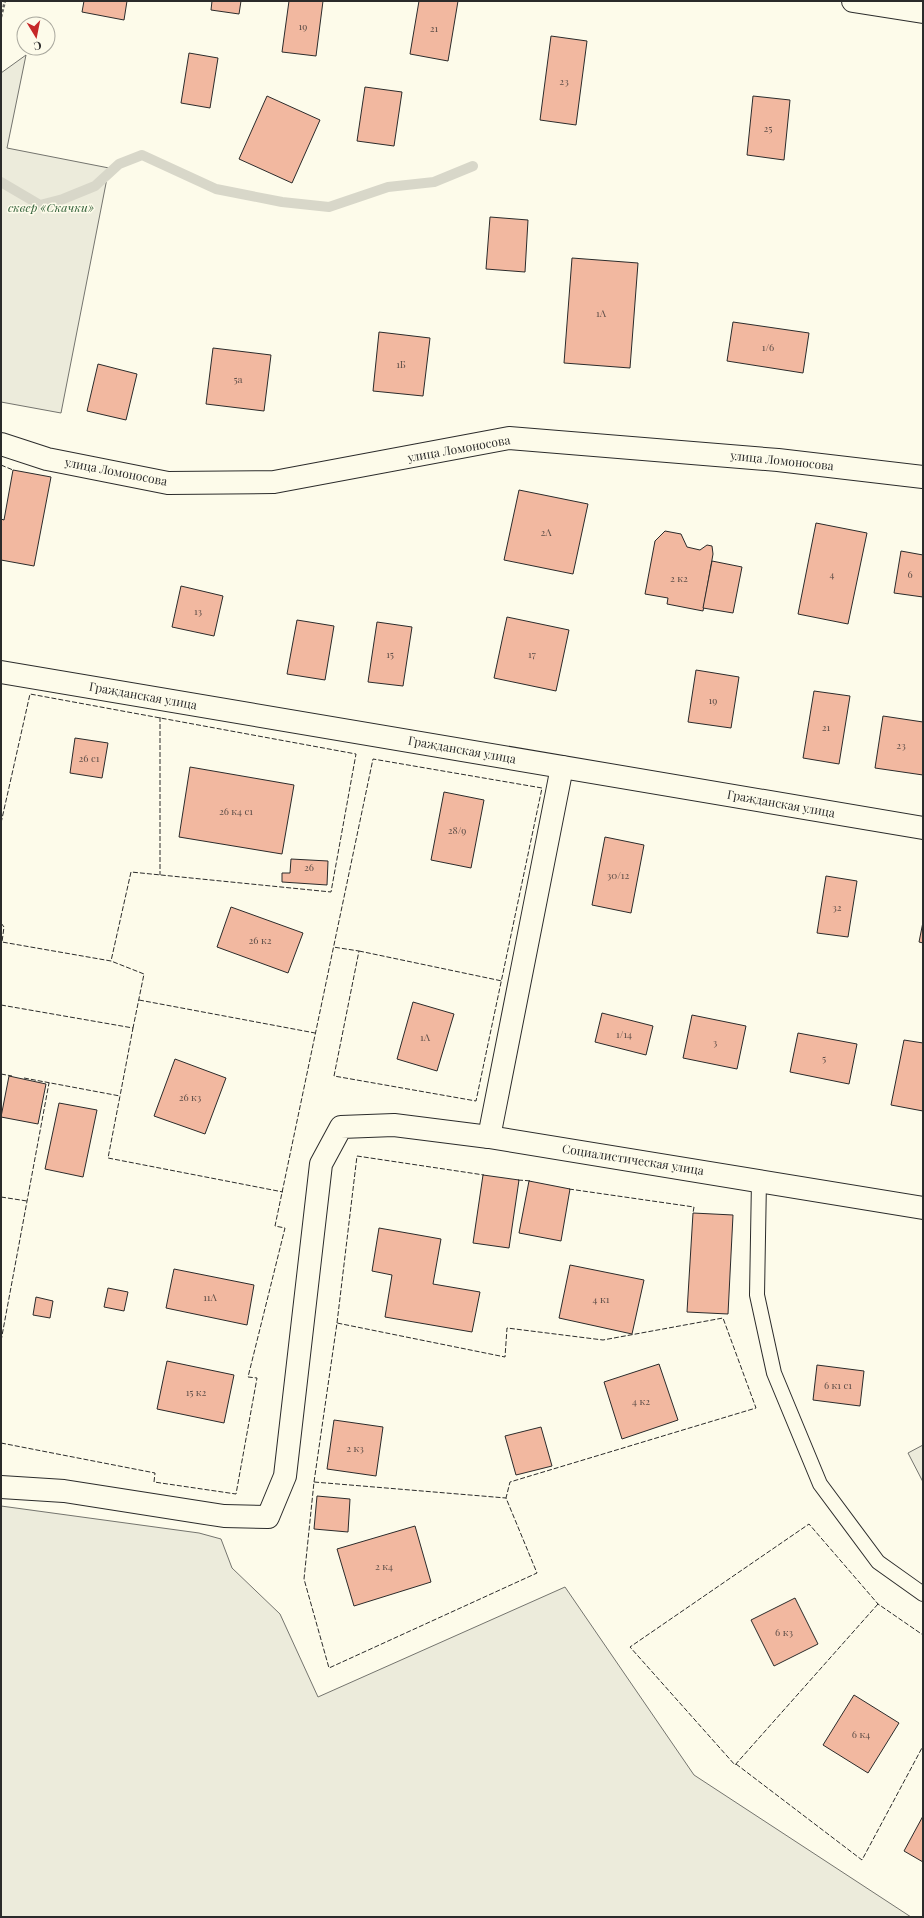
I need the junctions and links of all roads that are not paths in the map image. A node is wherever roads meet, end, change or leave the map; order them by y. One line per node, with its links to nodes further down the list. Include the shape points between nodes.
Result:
1 (853, 1): 2 (street)
2 (923, 12)
3 (1, 444): 4 (street, улица Ломоносова, via 47,459 168,483 274,482 509,438 778,460)
4 (923, 477)
5 (1, 672): 6 (street, Гражданская улица)
6 (562, 767): 7 (street, Гражданская улица); 8 (street)
7 (923, 828)
8 (488, 1137): 9 (street, Социалистическая улица); 11 (street, Социалистическая улица, via 394,1125 341,1127 321,1164 285,1476 268,1517 224,1516 64,1491)
9 (759, 1180): 10 (street, Социалистическая улица); 12 (lane, via 757,1296 774,1373 820,1484 878,1562)
10 (923, 1208)
11 (1, 1486)
12 (923, 1594)

